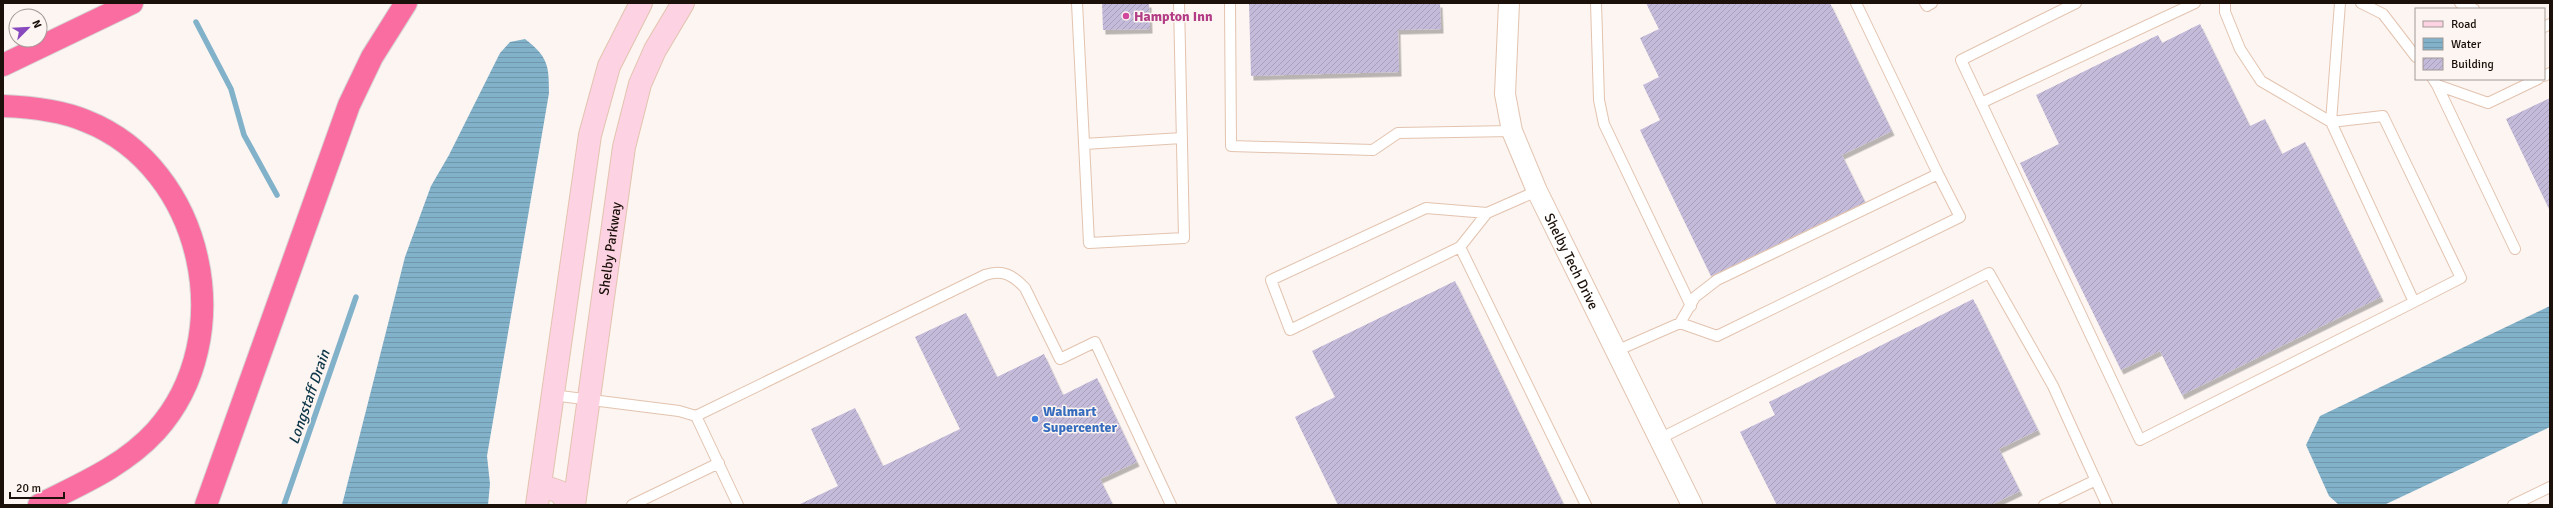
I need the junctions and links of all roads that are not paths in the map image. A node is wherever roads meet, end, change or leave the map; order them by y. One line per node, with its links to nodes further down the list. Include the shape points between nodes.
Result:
1 (132, 3): 21 (highway)
2 (406, 3): 48 (highway, via 372,57 349,105)
3 (641, 3): 39 (street, via 609,66 590,135)
4 (683, 3): 40 (street, Shelby Parkway, via 655,50 640,84 630,117)
5 (1077, 3): 29 (lane)
6 (1179, 3): 28 (lane)
7 (1230, 3): 27 (lane, via 1231,146 1373,150 1398,133)
8 (1509, 3): 27 (street, Shelby Tech Drive, via 1506,94)
9 (1596, 3): 36 (lane, via 1599,100 1604,124)
10 (1856, 3): 30 (lane)
11 (1925, 3): 12 (lane, via 1927,6)
12 (1932, 3)
13 (2076, 3): 24 (lane, via 1961,60)
14 (2196, 3): 24 (lane)
15 (2225, 3): 26 (lane, via 2225,12 2240,49 2261,81)
16 (2340, 3): 26 (lane)
17 (2361, 3): 20 (lane, via 2383,14)
18 (2460, 3): 19 (lane)
19 (2471, 7)
20 (2415, 56)
21 (3, 65)
22 (2536, 80): 23 (lane, via 2488,103)
23 (2435, 82): 34 (lane)
24 (1981, 104): 35 (lane, via 2140,440)
25 (3, 106): 47 (highway, via 38,109 72,116 87,121 129,147 162,182 182,214 196,248 200,270 202,318 198,346 188,378 177,401 156,430 119,464)
26 (2331, 122): 35 (lane); 35 (lane, via 2383,116 2461,278)
27 (1512, 131): 31 (street, Shelby Tech Drive)
28 (1182, 138): 29 (lane); 29 (lane, via 1184,238 1089,243)
29 (1084, 144)
30 (1938, 174): 36 (lane, via 1717,280 1696,297); 37 (lane, via 1960,216 1717,336)
31 (1537, 191): 32 (lane); 38 (street, Shelby Tech Drive)
32 (1487, 213): 33 (lane); 33 (lane, via 1426,208 1270,280 1290,330)
33 (1460, 247): 54 (lane)
34 (2515, 249)
35 (2414, 302)
36 (1691, 306): 37 (lane)
37 (1680, 323): 38 (lane)
38 (1616, 351): 42 (street, Shelby Tech Drive)
39 (552, 396): 40 (lane); 46 (street)
40 (588, 400): 41 (lane, via 679,411); 50 (street, Shelby Parkway)
41 (696, 416): 43 (lane); 53 (lane, via 985,276 994,272 1005,273 1016,278 1025,288 1060,359 1095,342)
42 (1659, 439): 44 (lane, via 1989,273 2053,386); 55 (street, Shelby Tech Drive)
43 (719, 463): 51 (lane); 52 (lane)
44 (2096, 480): 56 (lane); 57 (lane)
45 (2550, 488): 58 (lane)
46 (538, 495): 49 (street, via 560,492)
47 (39, 505)
48 (206, 505)
49 (569, 505)
50 (574, 505)
51 (632, 505)
52 (738, 505)
53 (1171, 505)
54 (1586, 505)
55 (1692, 505)
56 (2044, 505)
57 (2107, 505)
58 (2513, 505)

